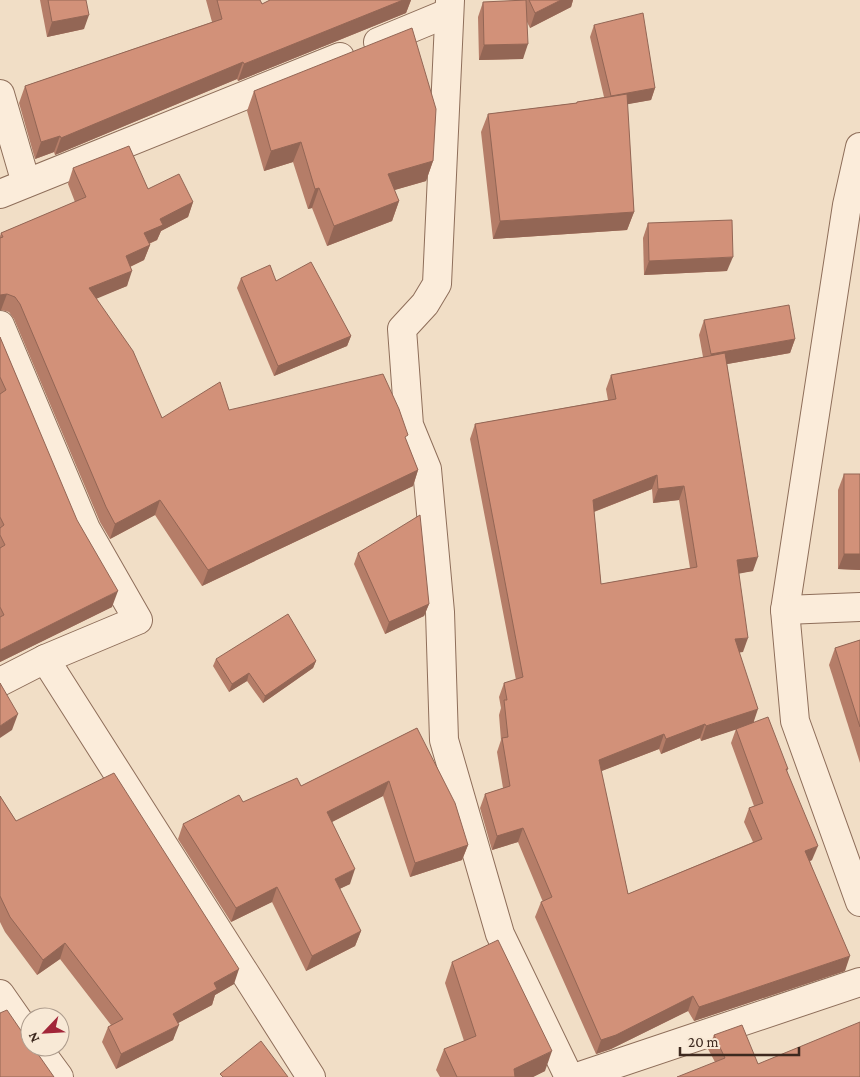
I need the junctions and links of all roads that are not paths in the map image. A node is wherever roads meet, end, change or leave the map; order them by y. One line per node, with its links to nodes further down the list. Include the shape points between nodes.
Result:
1 (449, 7): 4 (street); 18 (street, via 437,284 425,304 402,329 409,425 427,469 440,612 444,740 500,934)
2 (0, 94): 4 (street)
3 (860, 147): 8 (street, via 847,205)
4 (26, 183): 5 (street)
5 (0, 194)
6 (0, 326): 9 (street, via 86,529 138,620)
7 (860, 607): 8 (street)
8 (785, 610): 11 (street, via 795,721)
9 (45, 659): 10 (street); 17 (street)
10 (0, 682)
11 (860, 902)
12 (860, 982): 19 (street)
13 (0, 994): 14 (street)
14 (20, 1022)
15 (45, 1057): 16 (street)
16 (59, 1077)
17 (311, 1077)
18 (569, 1077)
19 (577, 1077)

